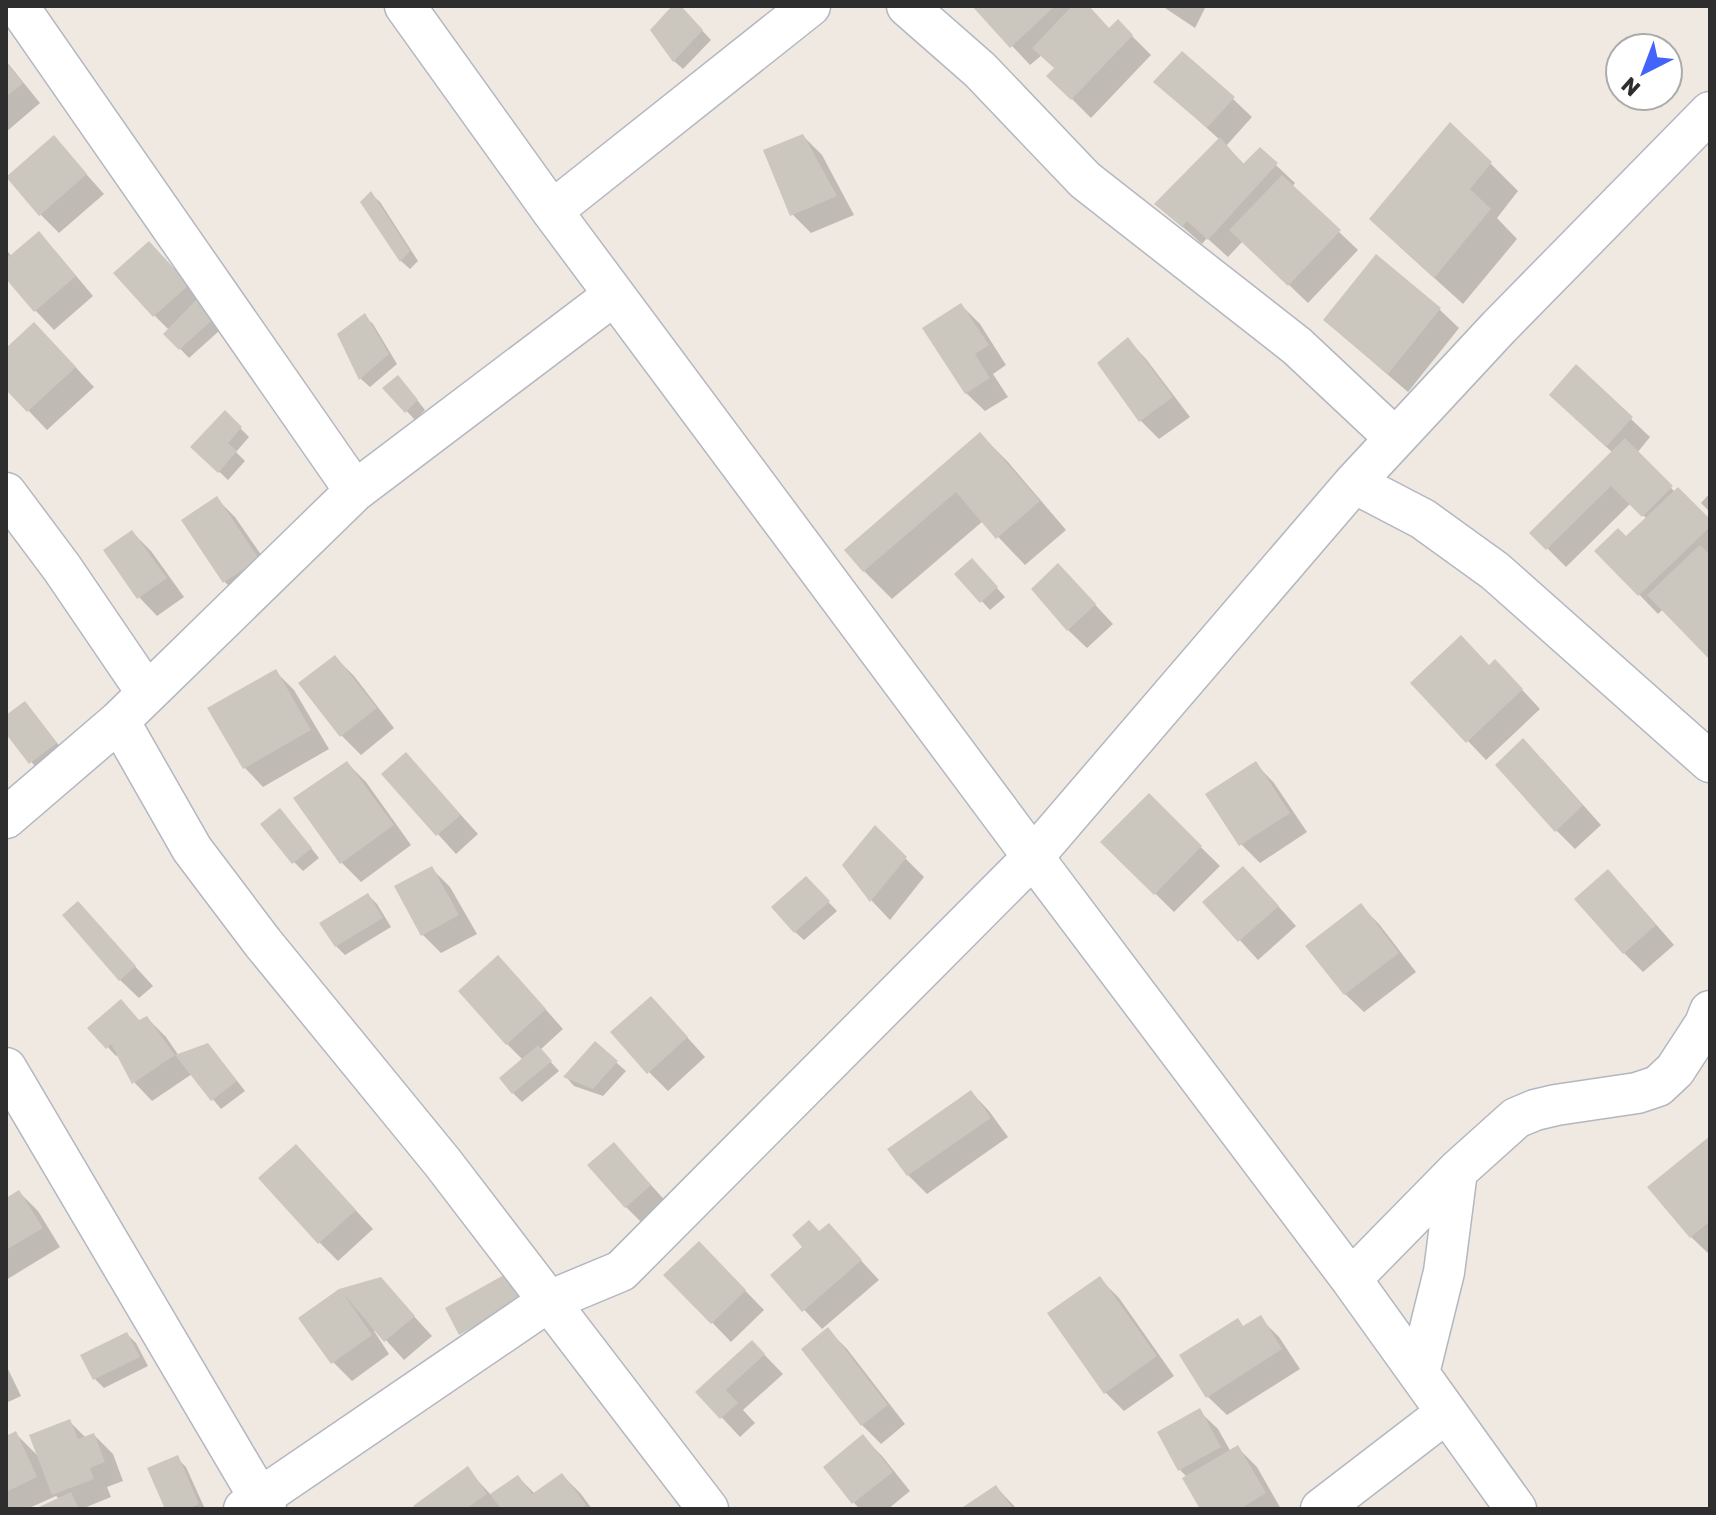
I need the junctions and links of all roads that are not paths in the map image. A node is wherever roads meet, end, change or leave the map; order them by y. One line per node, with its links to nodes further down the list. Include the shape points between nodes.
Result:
1 (18, 6): 10 (street)
2 (405, 6): 6 (street)
3 (810, 6): 6 (street)
4 (907, 6): 8 (street, via 980,70 1085,180 1297,346)
5 (1710, 112): 8 (street)
6 (552, 211): 7 (street)
7 (614, 295): 10 (street); 16 (street)
8 (1395, 438): 9 (street)
9 (1354, 483): 14 (street, via 1423,519 1495,571); 16 (street)
10 (355, 491): 12 (street)
11 (6, 493): 12 (street)
12 (147, 693): 13 (street)
13 (119, 721): 15 (street); 21 (street, via 192,849)
14 (1710, 762)
15 (6, 818)
16 (1033, 857): 20 (street); 21 (street, via 621,1271)
17 (1710, 1011): 19 (street, via 1675,1070 1658,1086 1516,1118)
18 (6, 1068): 24 (street)
19 (1457, 1171): 20 (street); 22 (street, via 1444,1272)
20 (1351, 1279): 22 (street)
21 (549, 1301): 24 (street); 25 (street)
22 (1419, 1373): 23 (street)
23 (1446, 1413): 26 (street); 27 (street)
24 (257, 1505)
25 (708, 1509)
26 (1321, 1509)
27 (1516, 1509)

